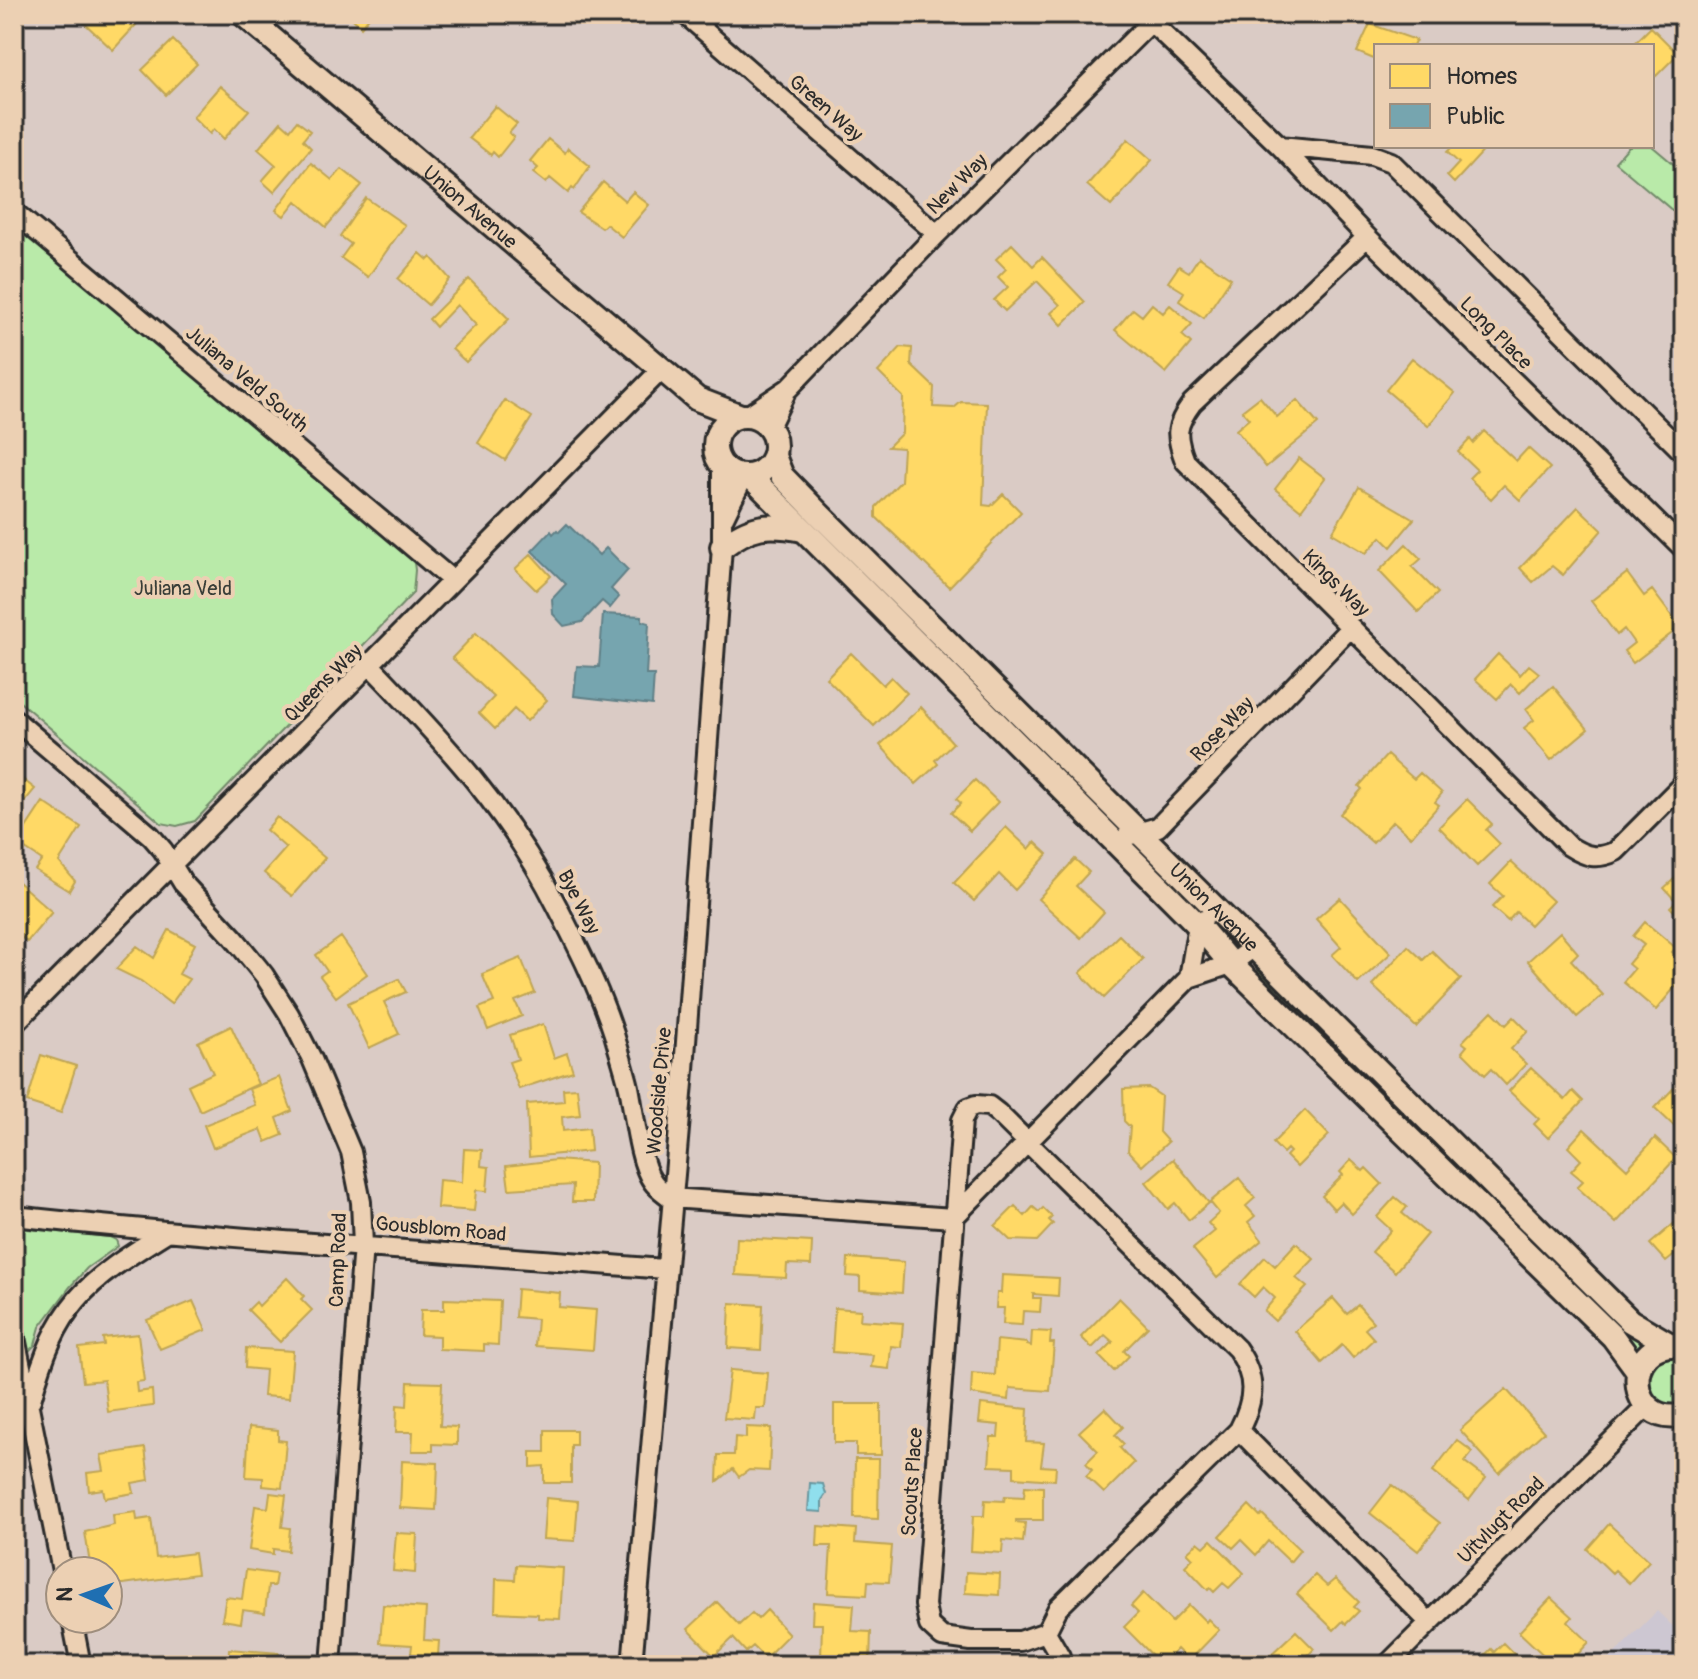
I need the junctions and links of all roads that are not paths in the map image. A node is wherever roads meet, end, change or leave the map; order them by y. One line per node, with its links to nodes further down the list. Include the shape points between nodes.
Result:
1 (243, 14): 8 (street, Union Avenue)
2 (685, 14): 6 (street, Green Way)
3 (1151, 17): 4 (street, Long Place); 6 (street, New Way)
4 (1280, 146): 7 (street, Long Place); 14 (street, via 1372,155 1391,162)
5 (14, 212): 23 (street, Juliana Veld South)
6 (937, 234): 9 (street, New Way)
7 (1367, 237): 22 (street, Long Place); 24 (street, Kings Way, via 1192,403 1180,419 1177,440 1185,461)
8 (661, 370): 10 (street, Union Avenue); 23 (street, Queens Way)
9 (789, 388): 11 (street, New Way); 12 (street, New Way)
10 (697, 399): 11 (street, Union Avenue); 13 (street, Union Avenue)
11 (744, 416): 12 (street); 13 (street, via 725,423)
12 (769, 427): 15 (street)
13 (716, 439): 16 (street)
14 (1684, 453)
15 (774, 456): 17 (street, via 766,468); 18 (street, Union Avenue, via 782,476)
16 (722, 465): 17 (street); 19 (street, Woodside Drive)
17 (747, 476): 19 (street, Woodside Drive); 20 (street, Union Avenue)
18 (820, 515): 20 (street); 28 (street, Union Avenue)
19 (723, 520): 21 (street, Woodside Drive)
20 (803, 530): 21 (street, via 758,526); 29 (street, Union Avenue)
21 (722, 547): 38 (street, Woodside Drive)
22 (1684, 549)
23 (452, 580): 25 (street, Queens Way)
24 (1350, 628): 27 (street, Kings Way, via 1585,857 1616,851); 28 (street, Rose Way, via 1158,827)
25 (371, 666): 30 (street, Queens Way); 38 (street, Bye Way, via 453,751 532,860 614,1033 647,1171)
26 (14, 719): 30 (street, Camp Road, via 151,836)
27 (1684, 783)
28 (1139, 832): 29 (street, Rose Way); 31 (street, Union Avenue)
29 (1113, 840): 32 (street, Union Avenue)
30 (172, 864): 36 (street, Queens Way); 42 (street, Camp Road, via 264,975 312,1059 351,1152)
31 (1216, 907): 32 (street); 33 (street, Union Avenue)
32 (1198, 925): 34 (street, Union Avenue); 35 (street)
33 (1255, 946): 34 (street); 45 (street, Union Avenue, via 1630,1321)
34 (1231, 964): 35 (street); 46 (street, Union Avenue, via 1613,1337)
35 (1189, 978): 37 (street)
36 (14, 1024)
37 (1026, 1141): 40 (street); 40 (street, Scouts Place, via 989,1106 968,1108 962,1120); 50 (street, Scouts Place, via 1237,1349 1252,1385 1250,1409)
38 (671, 1198): 40 (street); 43 (street, Woodside Drive)
39 (14, 1216): 41 (street, Gousblom Road)
40 (953, 1218): 53 (street, Scouts Place, via 925,1605 929,1625 942,1637 971,1641 1020,1641)
41 (165, 1233): 42 (street, Gousblom Road); 48 (street, via 80,1293 56,1327)
42 (363, 1245): 43 (street, Gousblom Road); 56 (street, Camp Road)
43 (665, 1269): 57 (street, Woodside Drive)
44 (14, 1332): 48 (street)
45 (1677, 1345): 46 (street, via 1656,1349)
46 (1638, 1371): 47 (street, via 1638,1389)
47 (1647, 1406): 49 (street, via 1662,1416); 52 (street, Uitvlugt Road)
48 (29, 1407): 51 (street)
49 (1682, 1418)
50 (1239, 1430): 52 (street); 53 (street, Scouts Place, via 1058,1608)
51 (59, 1555)
52 (1429, 1622): 59 (street, Uitvlugt Road)
53 (1046, 1632): 58 (street)
54 (75, 1635): 55 (street)
55 (81, 1665)
56 (331, 1665)
57 (632, 1665)
58 (1061, 1665)
59 (1387, 1665)

